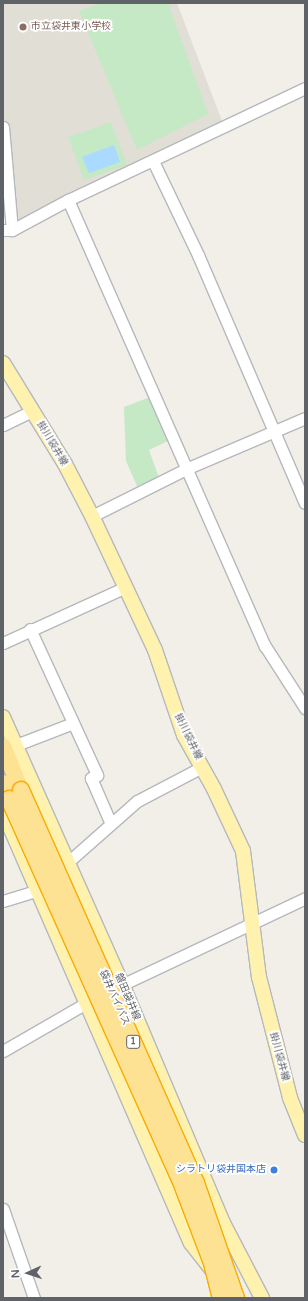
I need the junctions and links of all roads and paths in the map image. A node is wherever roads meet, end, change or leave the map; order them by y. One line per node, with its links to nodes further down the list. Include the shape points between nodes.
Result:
1 (305, 88): 3 (street)
2 (3, 127): 5 (street)
3 (153, 161): 4 (street); 10 (street, via 198,255)
4 (68, 200): 5 (street); 11 (street)
5 (7, 230)
6 (3, 363): 7 (main road, 掛川袋井線)
7 (32, 411): 9 (street); 13 (main road, 掛川袋井線, via 65,464)
8 (305, 418): 10 (street)
9 (3, 426)
10 (274, 431): 11 (street); 12 (street)
11 (188, 468): 13 (street); 17 (street, via 265,646)
12 (305, 503)
13 (92, 516): 14 (main road, 掛川袋井線)
14 (126, 587): 15 (street); 21 (main road, 掛川袋井線, via 155,650 184,735)
15 (30, 629): 16 (street); 19 (street)
16 (3, 643)
17 (305, 708)
18 (3, 717): 20 (main road, 磐田袋井線)
19 (73, 723): 20 (street); 24 (street, via 96,775 91,778)
20 (9, 746): 23 (highway, 袋井バイパス / 1); 25 (main road, 磐田袋井線)
21 (202, 767): 24 (street, via 137,801); 29 (main road, 掛川袋井線, via 244,851)
22 (3, 784): 23 (highway, 袋井バイパス / 1)
23 (11, 800): 26 (main road); 36 (highway, 袋井バイパス / 1, bridge, via 183,1187 212,1264); 37 (highway, 袋井バイパス / 1, bridge, via 196,1183)
24 (111, 824): 25 (street)
25 (68, 862): 30 (main road, 磐田袋井線)
26 (36, 891): 28 (street); 31 (main road)
27 (305, 898): 29 (street)
28 (3, 901)
29 (252, 924): 30 (street); 33 (main road, 掛川袋井線, via 259,977 271,1031 290,1098)
30 (122, 984): 31 (street); 38 (main road, 磐田袋井線, via 223,1223)
31 (87, 1002): 32 (street); 37 (main road, via 191,1243)
32 (3, 1051)
33 (305, 1135)
34 (3, 1209): 35 (street)
35 (34, 1298)
36 (221, 1298)
37 (236, 1298)
38 (262, 1298)

